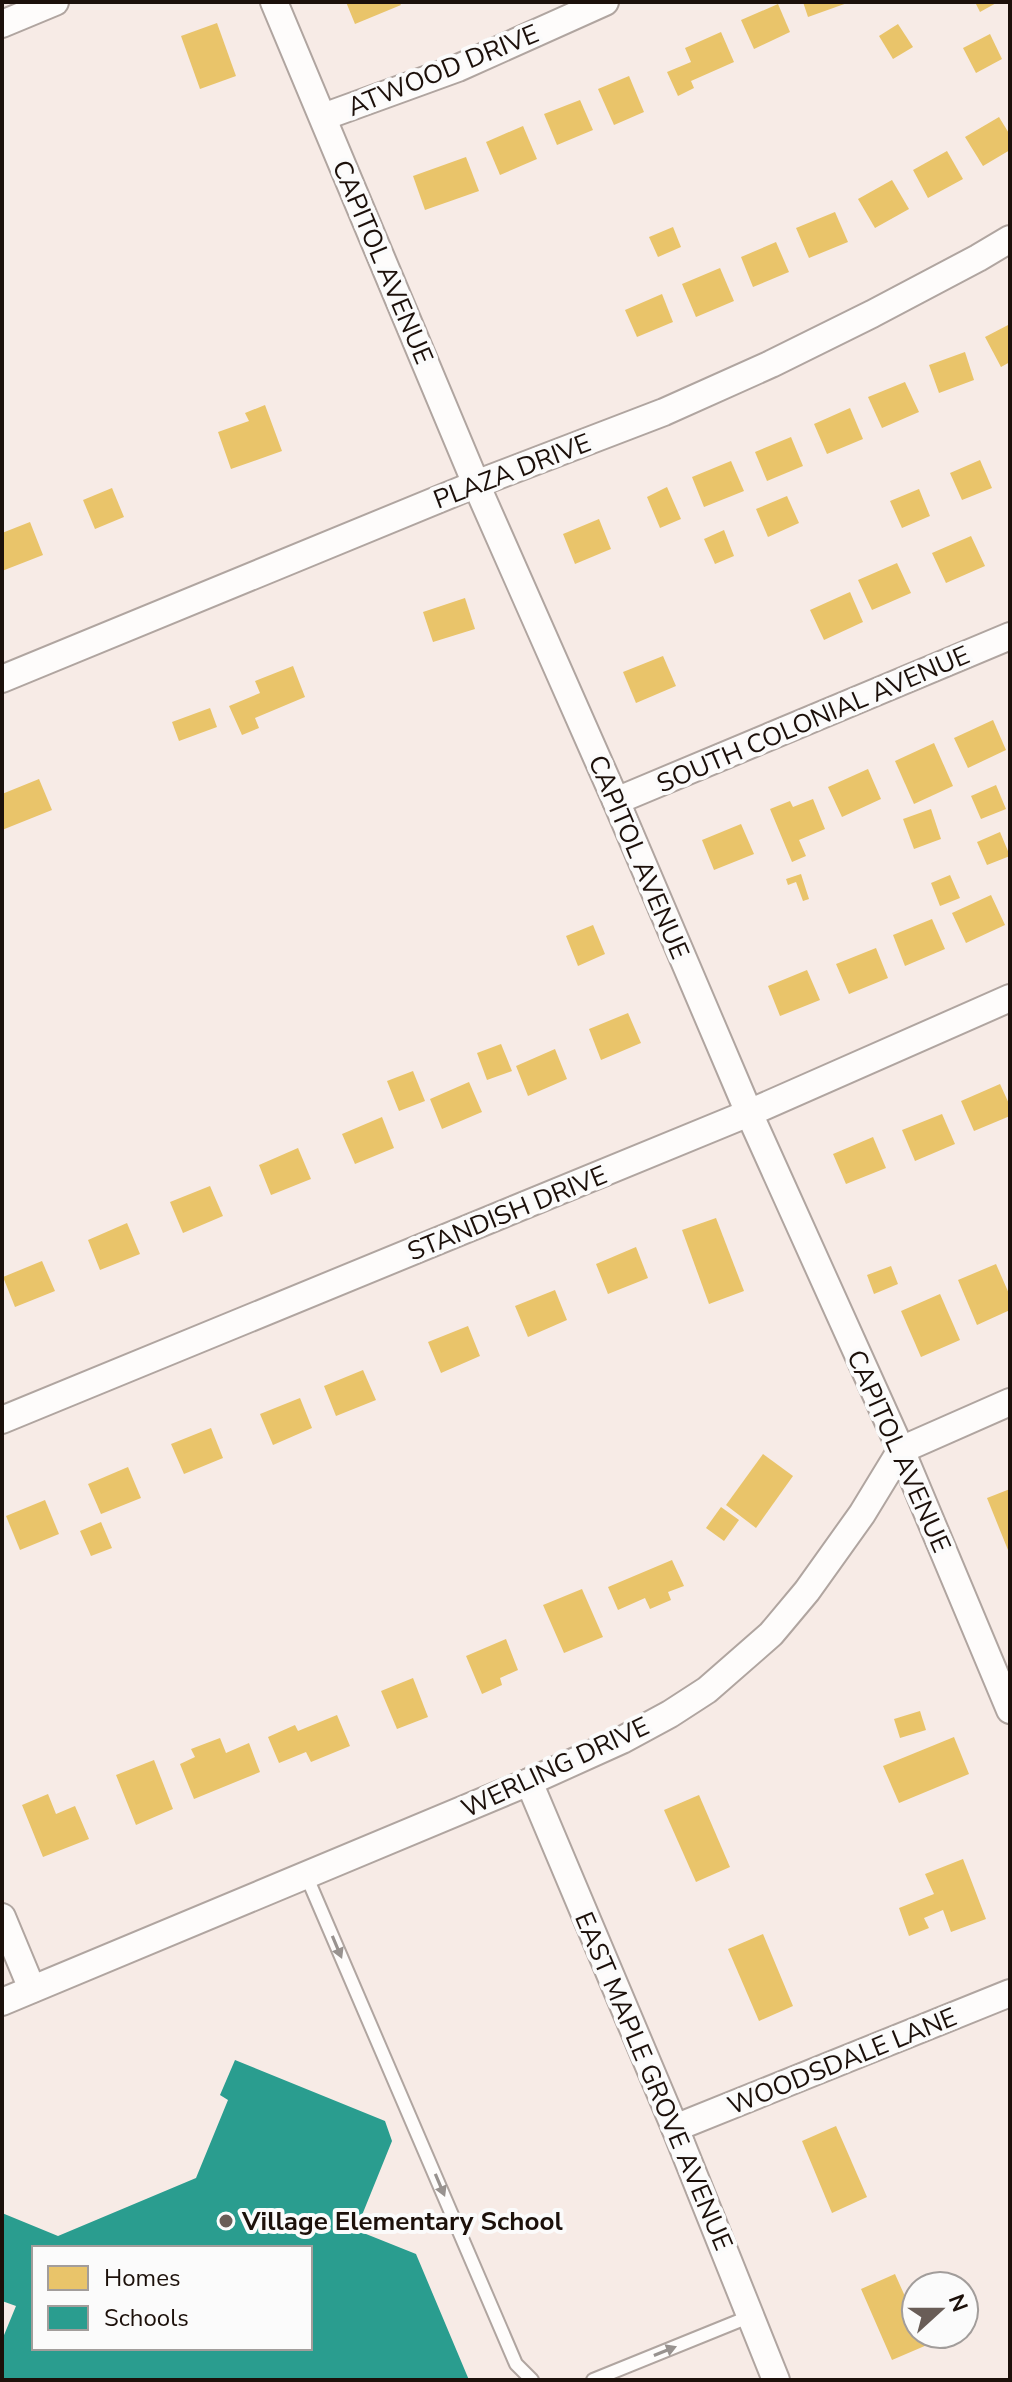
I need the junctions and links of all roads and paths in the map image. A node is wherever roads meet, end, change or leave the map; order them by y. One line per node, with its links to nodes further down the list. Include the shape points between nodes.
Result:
1 (55, 2): 4 (street)
2 (274, 2): 5 (street, CAPITOL AVENUE)
3 (605, 2): 5 (street, ATWOOD DRIVE, via 458,68)
4 (2, 24)
5 (323, 117): 7 (street, CAPITOL AVENUE)
6 (1010, 239): 7 (street, PLAZA DRIVE, via 771,364 664,412)
7 (476, 484): 9 (street, PLAZA DRIVE); 10 (street, CAPITOL AVENUE)
8 (1010, 636): 10 (street, SOUTH COLONIAL AVENUE)
9 (2, 679)
10 (616, 801): 12 (street, CAPITOL AVENUE)
11 (1010, 998): 12 (street, STANDISH DRIVE)
12 (749, 1113): 14 (street, STANDISH DRIVE); 15 (street, CAPITOL AVENUE)
13 (1010, 1402): 15 (street)
14 (2, 1420)
15 (901, 1450): 16 (street, CAPITOL AVENUE); 17 (street, WERLING DRIVE, via 807,1591 740,1663 670,1714)
16 (1010, 1710)
17 (529, 1782): 18 (street, WERLING DRIVE); 23 (street, EAST MAPLE GROVE AVENUE)
18 (306, 1875): 20 (street, WERLING DRIVE); 25 (lane, one-way to 25, via 516,2364)
19 (2, 1917): 20 (street)
20 (32, 1989): 22 (street, WERLING DRIVE)
21 (1010, 1993): 23 (street, WOODSDALE LANE)
22 (2, 2002)
23 (675, 2128): 24 (street, EAST MAPLE GROVE AVENUE)
24 (751, 2316): 26 (lane, one-way to 24); 27 (street, EAST MAPLE GROVE AVENUE)
25 (532, 2380)
26 (593, 2380)
27 (776, 2380)

